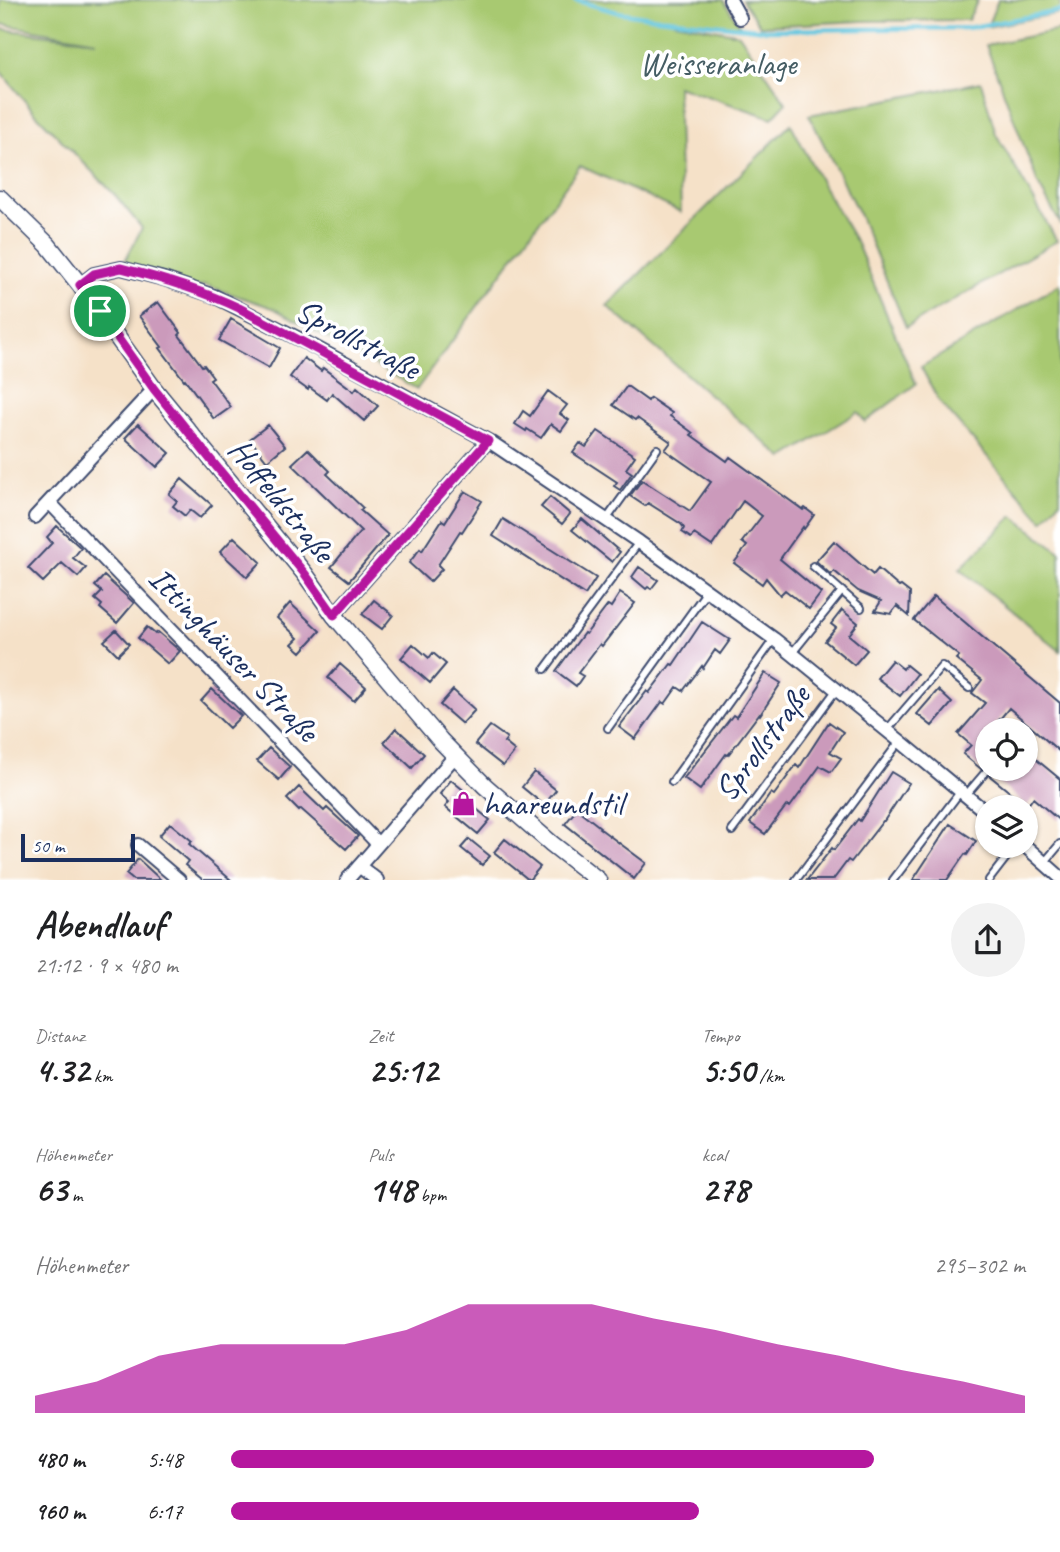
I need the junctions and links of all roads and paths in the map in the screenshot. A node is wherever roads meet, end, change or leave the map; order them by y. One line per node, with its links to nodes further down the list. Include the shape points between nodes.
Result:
1 (730, 0): 2 (street)
2 (740, 18)
3 (0, 198): 4 (street, Hoffeldstraße, via 48,245)
4 (80, 285): 5 (street, Hoffeldstraße); 6 (street, Sprollstraße, via 94,274 121,268 214,296)
5 (154, 389): 8 (street); 16 (street, Hoffeldstraße)
6 (488, 441): 10 (street, Sprollstraße); 16 (street)
7 (656, 449): 10 (lane)
8 (49, 502): 9 (street); 33 (street, Ittinghäuser Straße)
9 (35, 517)
10 (606, 520): 11 (street, Sprollstraße)
11 (639, 542): 13 (street, Sprollstraße); 19 (lane)
12 (813, 566): 14 (lane)
13 (707, 591): 17 (street, Sprollstraße); 22 (lane)
14 (842, 591): 15 (lane); 18 (lane)
15 (861, 608)
16 (334, 615): 25 (street, Hoffeldstraße)
17 (774, 639): 18 (street, Sprollstraße); 27 (lane, Sprollstraße)
18 (792, 653): 21 (street, Sprollstraße)
19 (545, 669)
20 (969, 688): 23 (lane, via 942,666)
21 (837, 689): 23 (street, Sprollstraße); 30 (lane, Sprollstraße)
22 (608, 728)
23 (887, 730): 24 (street, Sprollstraße)
24 (901, 741): 28 (street, Sprollstraße); 43 (lane)
25 (455, 756): 33 (street); 42 (street, Hoffeldstraße)
26 (976, 781): 28 (lane)
27 (672, 782)
28 (964, 793): 29 (street, Sprollstraße); 44 (lane)
29 (975, 803)
30 (732, 831)
31 (1060, 844): 36 (lane)
32 (138, 845): 39 (street)
33 (378, 845): 37 (street)
34 (1006, 858): 45 (lane)
35 (1038, 858): 36 (street)
36 (1044, 863): 38 (street)
37 (359, 866): 40 (street); 41 (street)
38 (1060, 877)
39 (179, 880)
40 (347, 880)
41 (377, 880)
42 (598, 880)
43 (796, 880)
44 (893, 880)
45 (989, 880)

